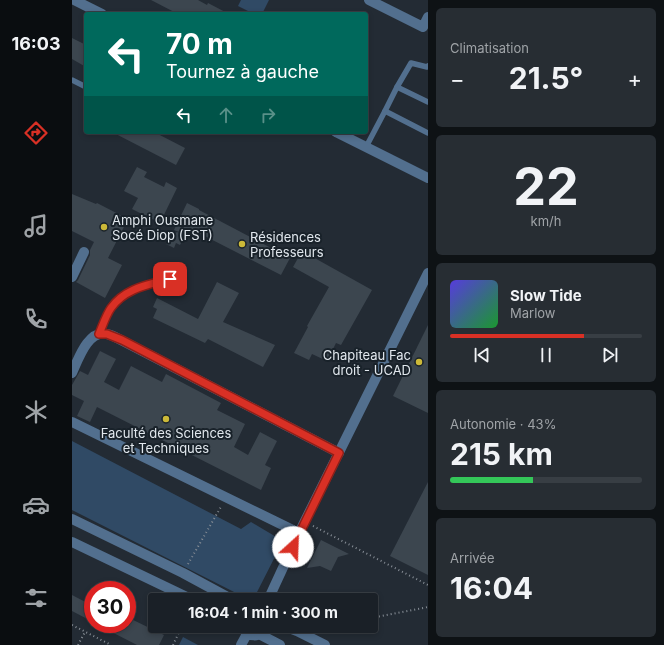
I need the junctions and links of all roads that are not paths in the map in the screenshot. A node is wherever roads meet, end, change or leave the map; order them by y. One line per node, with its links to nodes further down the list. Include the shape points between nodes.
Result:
1 (74, 0): 3 (street)
2 (369, 0): 4 (street, via 423,27)
3 (98, 12)
4 (428, 17)
5 (428, 66): 8 (lane, via 411,63)
6 (72, 80): 7 (lane)
7 (84, 86)
8 (397, 87): 9 (lane); 10 (lane)
9 (428, 102)
10 (385, 111): 11 (lane); 13 (lane)
11 (428, 133)
12 (340, 134): 13 (street)
13 (366, 147): 14 (street)
14 (428, 178)
15 (84, 252): 17 (street)
16 (428, 274): 22 (street)
17 (72, 277)
18 (170, 279): 19 (lane, via 135,288 121,297 110,308)
19 (99, 334): 20 (street, via 85,347); 22 (street, via 107,334 122,340)
20 (72, 373)
21 (72, 422): 24 (street)
22 (339, 453): 24 (street)
23 (72, 519): 27 (street)
24 (300, 533): 28 (street)
25 (72, 542): 26 (street)
26 (178, 593)
27 (220, 593)
28 (271, 593)
29 (243, 633): 33 (street)
30 (251, 633): 32 (street)
31 (301, 633): 35 (street)
32 (259, 634): 34 (street)
33 (240, 645)
34 (280, 645)
35 (325, 645)

